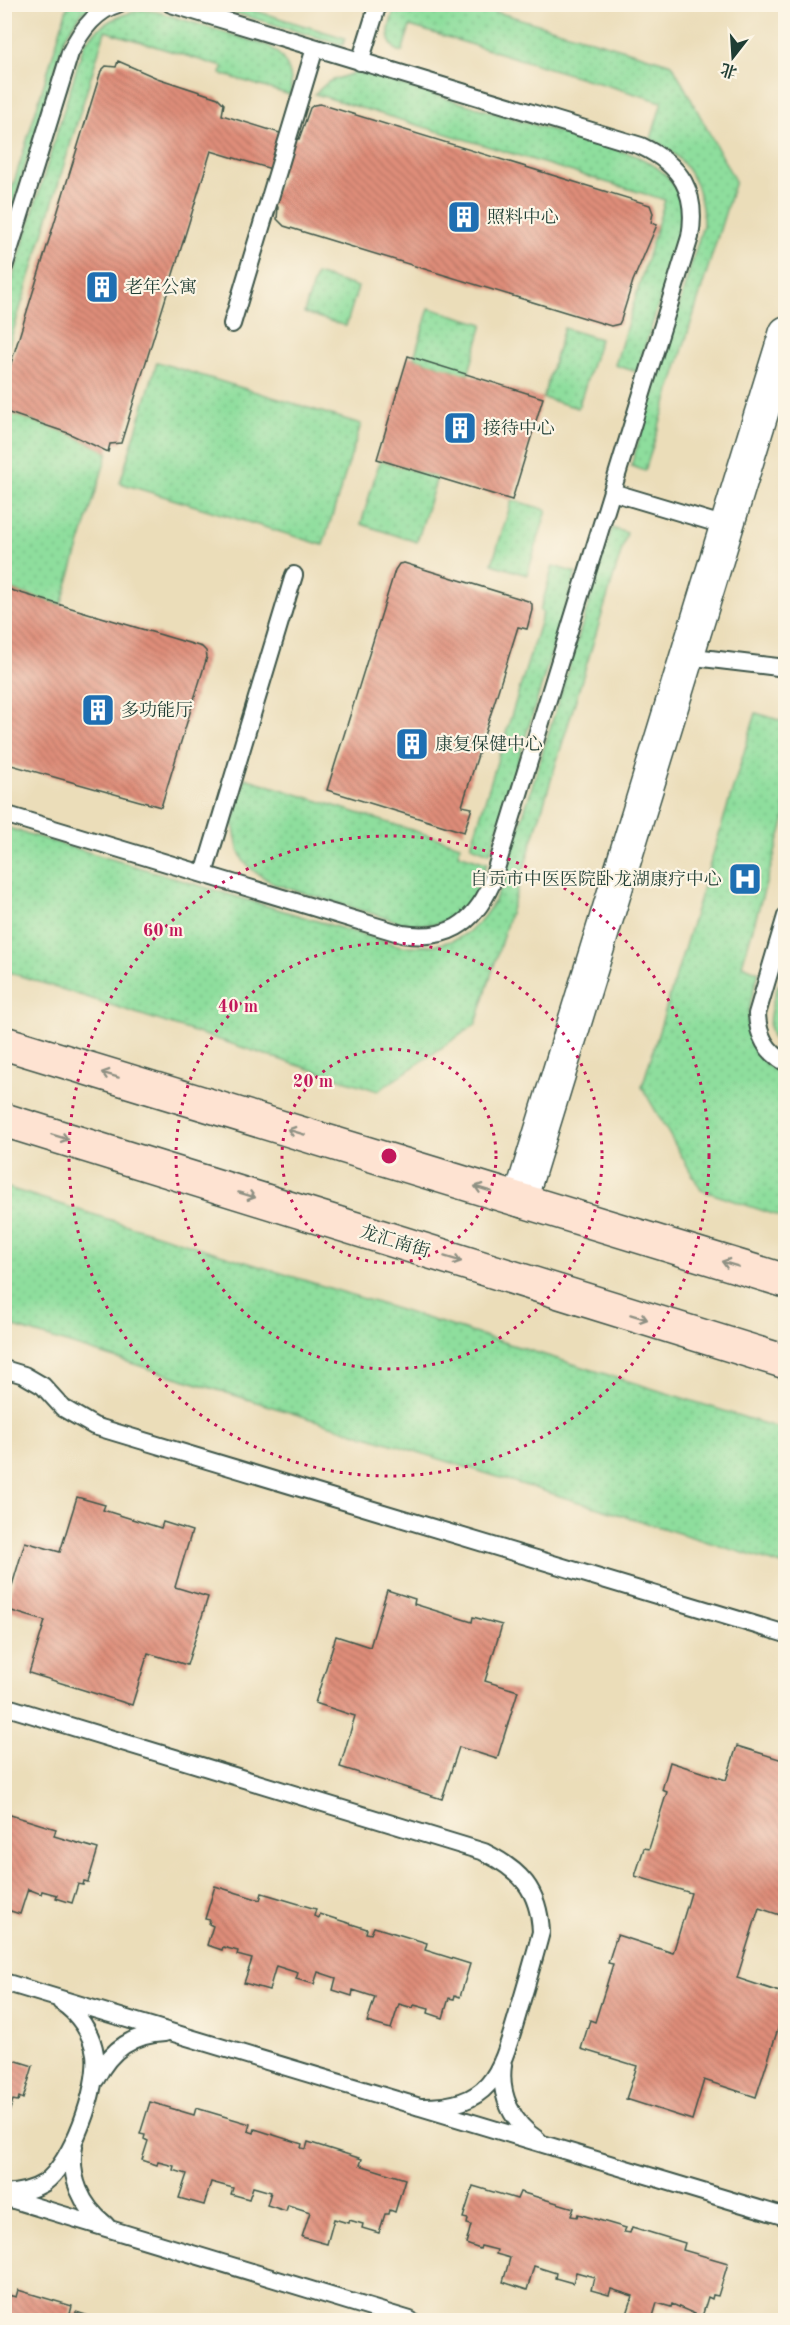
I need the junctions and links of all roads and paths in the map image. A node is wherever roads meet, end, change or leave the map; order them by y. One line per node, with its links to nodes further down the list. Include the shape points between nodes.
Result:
1 (118, 4): 6 (lane, via 87,24 70,53)
2 (171, 4): 4 (lane)
3 (378, 4): 5 (lane)
4 (315, 48): 5 (lane); 7 (lane)
5 (360, 62): 9 (lane, via 641,147 661,156 683,180 693,208 690,237)
6 (4, 267)
7 (232, 324)
8 (786, 333): 10 (street)
9 (612, 492): 10 (lane); 15 (lane, via 491,885 485,899 465,922 436,936 402,934)
10 (726, 526): 12 (street)
11 (294, 575): 15 (lane)
12 (686, 656): 13 (lane); 20 (street)
13 (786, 668)
14 (4, 814): 15 (lane)
15 (204, 874)
16 (786, 916): 18 (lane, via 757,1014 758,1031 765,1045)
17 (4, 1043): 20 (main road, one-way to 17)
18 (786, 1063)
19 (4, 1120): 22 (main road, 龙汇南街, one-way to 22)
20 (520, 1200): 21 (main road, one-way to 20)
21 (786, 1281)
22 (786, 1362)
23 (4, 1369): 24 (lane, via 43,1386 63,1408 94,1426)
24 (786, 1634)
25 (4, 1706): 29 (lane, via 484,1852 502,1862 521,1876 533,1894 541,1932)
26 (4, 1982): 27 (lane)
27 (52, 1996): 28 (lane); 30 (lane, via 71,2008 90,2038 95,2053)
28 (175, 2033): 30 (lane, via 150,2034 123,2044 102,2066); 31 (lane)
29 (503, 2061): 31 (lane, via 486,2087 464,2102); 33 (lane, via 502,2089 513,2114 519,2125)
30 (94, 2082): 32 (lane)
31 (419, 2107): 33 (lane)
32 (75, 2142): 34 (lane, via 43,2184); 36 (lane, via 72,2158 76,2186 89,2209)
33 (549, 2147): 35 (lane)
34 (4, 2195): 36 (lane)
35 (786, 2217)
36 (112, 2230): 37 (lane)
37 (410, 2320)

